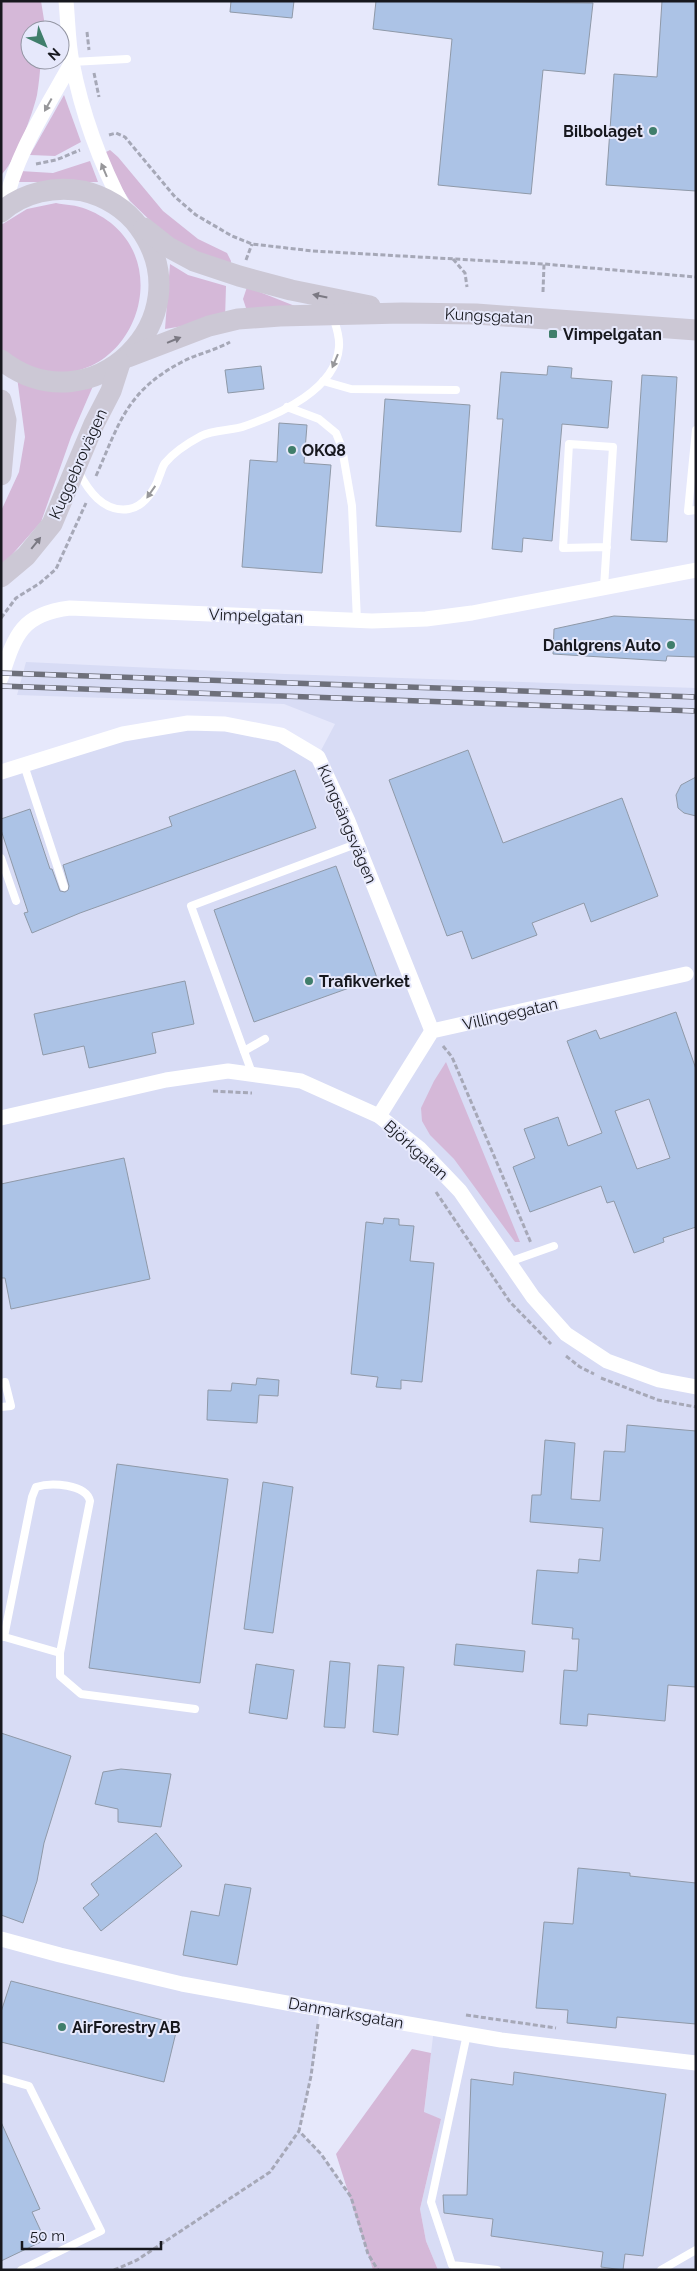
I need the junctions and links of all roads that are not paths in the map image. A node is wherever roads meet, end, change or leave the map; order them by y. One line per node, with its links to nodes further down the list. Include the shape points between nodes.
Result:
1 (66, 1): 3 (street)
2 (127, 59): 3 (lane)
3 (72, 62): 4 (street, one-way to 4, via 18,159); 5 (street, one-way to 3, via 94,145)
4 (3, 211): 5 (main road, Kungsgatan, via 38,192 71,189 108,200)
5 (130, 217): 6 (main road, Kungsgatan, one-way to 5, via 291,290 194,261 168,247); 10 (main road, via 147,238 154,254 159,291 148,330)
6 (402, 313): 7 (main road, Kungsgatan); 8 (main road, Kungsgatan, via 476,314)
7 (332, 316): 10 (main road, Kungsgatan, one-way to 7, via 209,326 238,319); 11 (lane, one-way to 11, via 340,346)
8 (696, 330)
9 (1, 360): 10 (main road, Kungsgatan, via 18,371 56,382 89,378)
10 (124, 360): 16 (main road, Kuggebrovägen)
11 (323, 381): 12 (lane, via 351,389); 14 (lane, via 307,398)
12 (456, 390)
13 (1, 400): 17 (main road, via 6,420)
14 (287, 407): 16 (lane, one-way to 16, via 244,426 202,435 176,451 163,465 152,491 143,502 130,509 116,509 101,502); 23 (lane, via 319,419 336,433 342,448 352,506)
15 (696, 430): 18 (lane, via 688,511)
16 (76, 467): 21 (main road, Kuggebrovägen, one-way to 16, via 26,556 52,524)
17 (1, 475)
18 (696, 510)
19 (607, 547): 19 (lane, via 613,447 569,444 563,548); 22 (lane)
20 (696, 570): 22 (street, Vimpelgatan)
21 (1, 577)
22 (604, 588): 23 (street, Vimpelgatan, via 426,619)
23 (357, 621): 24 (street, Vimpelgatan, via 70,608 49,611 33,619 22,630 13,644)
24 (1, 678)
25 (24, 766): 26 (street, Kungsängsvägen); 27 (street, Kungsängsvägen, via 124,734 188,723 225,724 281,735 318,757); 29 (lane)
26 (2, 771)
27 (356, 844): 32 (street, Kungsängsvägen); 34 (lane, via 191,906)
28 (1, 858): 30 (lane)
29 (64, 887)
30 (16, 901)
31 (686, 974): 32 (street, Villingegatan)
32 (432, 1032): 36 (street)
33 (265, 1039): 34 (lane)
34 (244, 1051): 35 (lane)
35 (252, 1073): 36 (street, Björkgatan, via 301,1081); 37 (street, Björkgatan, via 228,1071 166,1080)
36 (379, 1116): 39 (street, Björkgatan, via 419,1148 460,1191)
37 (1, 1118)
38 (554, 1246): 39 (lane)
39 (509, 1262): 41 (street, Björkgatan, via 566,1334 607,1361 659,1380)
40 (5, 1382): 42 (lane, via 11,1406)
41 (696, 1387)
42 (1, 1407)
43 (3, 1636): 44 (lane); 44 (lane, via 36,1488 46,1483 83,1490 89,1494 90,1501)
44 (60, 1654): 45 (lane, via 60,1676 82,1694)
45 (195, 1710)
46 (1, 1939): 47 (street, Danmarksgatan, via 182,1984)
47 (467, 2034): 48 (street, Danmarksgatan); 52 (lane, via 431,2202 452,2265)
48 (696, 2064)
49 (1, 2078): 51 (lane, via 29,2086 101,2231)
50 (696, 2250): 53 (lane)
51 (21, 2270)
52 (498, 2270)
53 (661, 2270)

